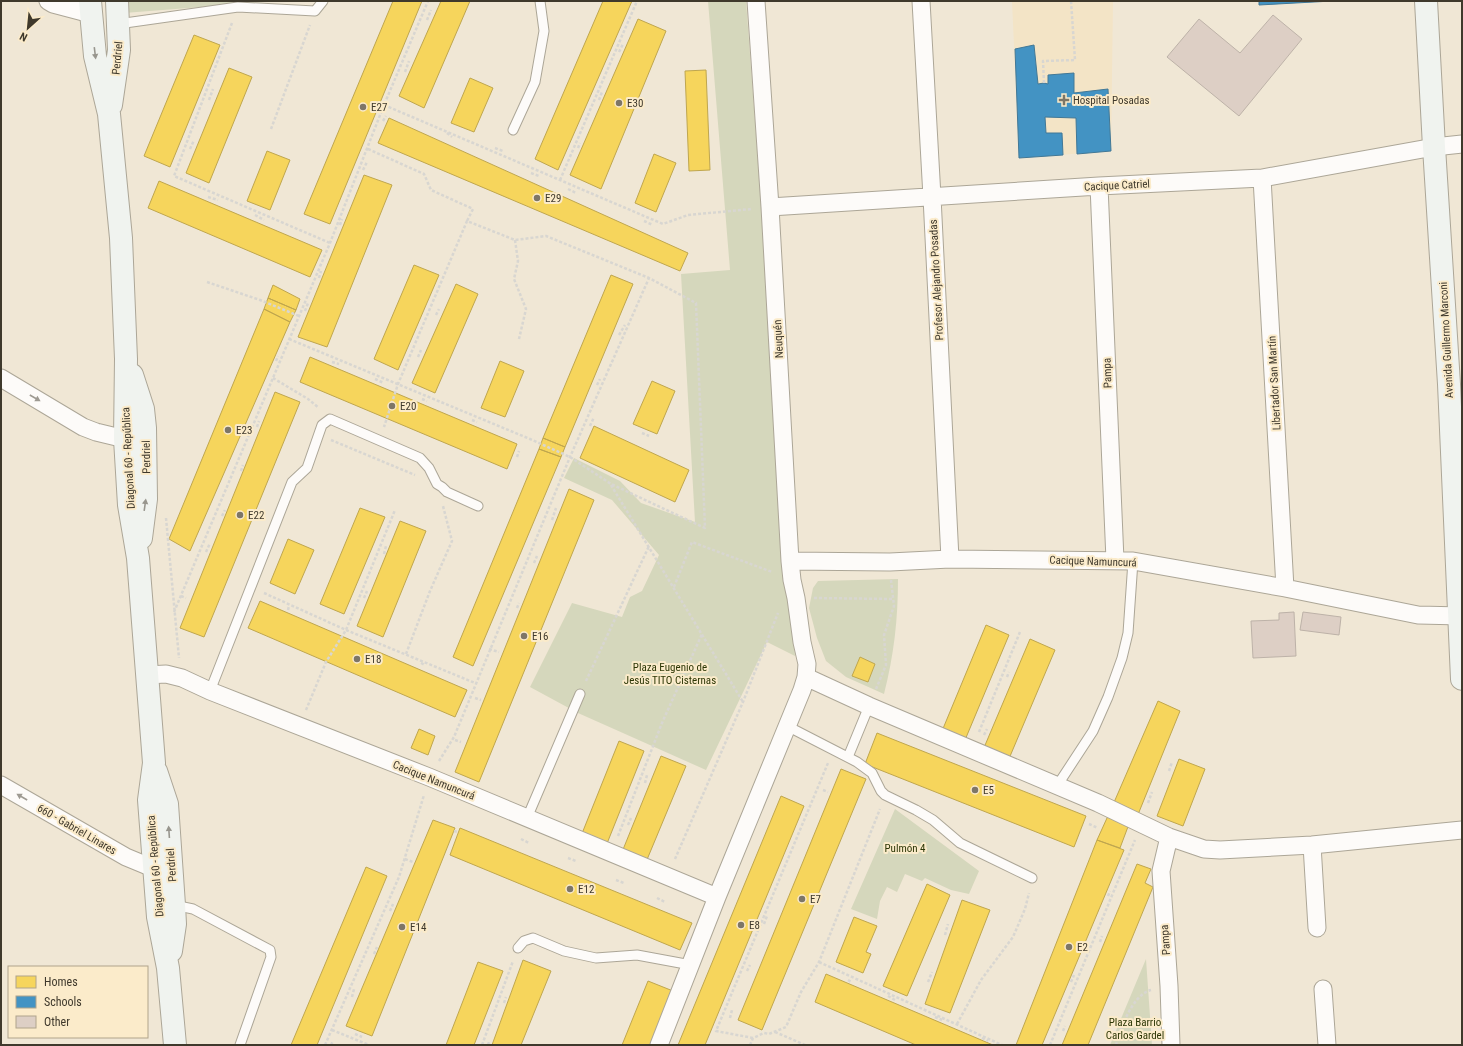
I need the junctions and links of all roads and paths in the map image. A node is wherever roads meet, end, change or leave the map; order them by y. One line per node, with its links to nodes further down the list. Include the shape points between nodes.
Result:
1 (48, 1): 11 (street, via 53,4)
2 (117, 1): 16 (main road, Perdriel)
3 (323, 1): 14 (lane)
4 (428, 1): 26 (path)
5 (540, 1): 31 (lane, via 544,31 535,82)
6 (637, 1): 48 (path)
7 (756, 1): 55 (street, Neuquén)
8 (920, 1): 53 (street, Profesor Alejandro Posadas)
9 (1071, 1): 21 (path, via 1074,60 1043,61)
10 (1426, 1): 37 (main road, Avenida Guillermo Marconi)
11 (90, 7): 27 (main road, one-way to 27, via 95,56)
12 (238, 7): 14 (lane); 16 (lane); 64 (path, via 174,176)
13 (431, 10): 15 (path)
14 (315, 11): 30 (path)
15 (427, 20)
16 (118, 24): 27 (main road, Perdriel, via 120,50)
17 (623, 44): 18 (path)
18 (619, 52)
19 (408, 61): 20 (path)
20 (405, 72)
21 (1044, 83)
22 (213, 89): 24 (path)
23 (602, 92): 25 (path)
24 (209, 100)
25 (599, 100)
26 (384, 105): 41 (path); 48 (path)
27 (109, 114): 81 (main road, via 121,238)
28 (386, 116): 29 (path)
29 (383, 121)
30 (271, 129)
31 (514, 130)
32 (447, 133): 33 (path)
33 (452, 137)
34 (194, 140): 40 (path)
35 (580, 143): 39 (path)
36 (1462, 144): 37 (street, Cacique Catriel)
37 (1434, 147): 47 (street, Cacique Catriel); 91 (main road, Avenida Guillermo Marconi)
38 (495, 148): 42 (path)
39 (578, 148)
40 (190, 149)
41 (368, 149): 59 (path, via 424,174 431,190 473,209); 64 (path)
42 (503, 151)
43 (367, 162): 44 (path)
44 (363, 170)
45 (532, 173): 46 (path)
46 (539, 176)
47 (1262, 178): 49 (street, Cacique Catriel); 138 (street, Libertador San Martín)
48 (560, 180): 55 (path, via 663,224 688,215)
49 (1099, 186): 53 (street, Cacique Catriel); 130 (street, Pampa)
50 (568, 189): 51 (path)
51 (576, 193)
52 (208, 197): 54 (path)
53 (932, 197): 55 (street, Cacique Catriel); 129 (street, Profesor Alejandro Posadas)
54 (218, 200)
55 (770, 207): 131 (street, Neuquén)
56 (255, 216): 58 (path)
57 (342, 219): 61 (path)
58 (264, 220)
59 (467, 221): 63 (path); 90 (path)
60 (644, 221): 62 (path)
61 (340, 225)
62 (653, 225)
63 (515, 240): 67 (path, via 546,236); 77 (path, via 518,261 514,279 526,309)
64 (330, 242): 73 (path)
65 (321, 271): 66 (path)
66 (319, 278)
67 (649, 278): 109 (path); 113 (path, via 696,303 705,528)
68 (207, 282): 73 (path)
69 (308, 303): 71 (path)
70 (439, 309): 72 (path)
71 (304, 311)
72 (436, 315)
73 (299, 316): 76 (path)
74 (625, 325): 75 (path)
75 (619, 335)
76 (289, 339): 86 (path); 90 (path)
77 (519, 339)
78 (421, 350): 80 (path)
79 (278, 356): 82 (path)
80 (418, 357)
81 (126, 358): 106 (main road, Diagonal 60 - República); 128 (main road, Perdriel, one-way to 81, via 146,499 145,428 143,409)
82 (276, 361)
83 (332, 362): 84 (path)
84 (339, 364)
85 (1, 378): 106 (street, one-way to 106, via 83,427)
86 (273, 378): 96 (path, via 308,398); 140 (path)
87 (375, 379): 89 (path)
88 (600, 379): 92 (path)
89 (384, 383)
90 (398, 384): 97 (path); 109 (path)
91 (1456, 384): 150 (main road, Avenida Guillermo Marconi)
92 (597, 385)
93 (422, 399): 94 (path)
94 (427, 401)
95 (594, 417): 101 (path)
96 (330, 419): 104 (lane, via 322,425); 114 (lane, via 420,458 429,468 437,484)
97 (388, 419)
98 (472, 420): 100 (path)
99 (259, 421): 102 (path)
100 (477, 422)
101 (590, 426)
102 (257, 427)
103 (642, 433): 105 (path)
104 (319, 435): 112 (path); 136 (lane, via 307,468 292,482)
105 (649, 436)
106 (125, 439): 128 (main road, Diagonal 60 - República, via 129,505)
107 (519, 451): 108 (path)
108 (517, 457)
109 (570, 457): 113 (path); 158 (path)
110 (243, 465): 111 (path)
111 (241, 471)
112 (415, 476)
113 (611, 484): 124 (path)
114 (442, 487): 115 (lane, via 447,492); 160 (path, via 441,500 452,541)
115 (478, 506)
116 (556, 508): 121 (path)
117 (225, 510): 120 (path)
118 (395, 510): 153 (path)
119 (166, 511): 149 (path)
120 (222, 516)
121 (552, 520)
122 (210, 543): 125 (path)
123 (386, 546): 126 (path)
124 (649, 546): 137 (path); 171 (path)
125 (206, 552)
126 (384, 554)
127 (537, 556): 134 (path)
128 (138, 558): 164 (main road)
129 (950, 559): 130 (street, Cacique Namuncurá); 133 (street, Cacique Namuncurá)
130 (1115, 560): 132 (street, Cacique Namuncurá)
131 (790, 561): 133 (street, Cacique Namuncurá); 135 (street, Neuquén)
132 (1134, 561): 138 (street, Cacique Namuncurá); 192 (lane, via 1128,633 1122,658 1093,731)
133 (890, 562): 144 (path)
134 (534, 563)
135 (792, 580): 137 (path, via 692,542); 143 (street, Neuquén); 174 (path)
136 (250, 587): 153 (path); 170 (lane)
137 (674, 587): 155 (path)
138 (1285, 588): 150 (street, Cacique Namuncurá, via 1418,615)
139 (367, 591): 142 (path)
140 (181, 596): 141 (path); 149 (path)
141 (186, 598)
142 (364, 598)
143 (796, 598): 144 (path); 165 (street, Neuquén, via 807,664)
144 (893, 599): 175 (path, via 894,606 884,635 886,665)
145 (519, 603): 147 (path)
146 (289, 606): 148 (path)
147 (517, 608)
148 (288, 610)
149 (174, 612): 167 (path)
150 (1460, 616): 168 (main road, Avenida Guillermo Marconi)
151 (331, 624): 152 (path)
152 (329, 628)
153 (346, 630): 156 (path); 176 (path, via 326,662)
154 (1020, 632): 182 (path)
155 (702, 633): 174 (path); 211 (path, via 662,723)
156 (381, 644): 157 (path); 160 (path)
157 (379, 649)
158 (489, 649): 159 (path); 169 (path)
159 (499, 652)
160 (406, 654): 169 (path)
161 (421, 663): 162 (path)
162 (425, 665)
163 (1009, 672): 166 (path)
164 (147, 675): 167 (street, Cacique Namuncurá, via 166,674); 186 (main road)
165 (806, 677): 175 (street); 177 (street)
166 (1007, 677)
167 (182, 678): 170 (street, Cacique Namuncurá)
168 (1462, 679)
169 (475, 683): 189 (path, via 454,737)
170 (210, 691): 176 (street, Cacique Namuncurá)
171 (580, 694): 198 (lane)
172 (476, 698): 173 (path)
173 (480, 700)
174 (743, 702): 218 (path)
175 (869, 706): 182 (street); 184 (lane)
176 (300, 726): 189 (street, Cacique Namuncurá)
177 (787, 726): 183 (lane); 225 (street)
178 (987, 729): 179 (path)
179 (984, 735)
180 (455, 740): 181 (path)
181 (461, 742)
182 (972, 749): 192 (street)
183 (834, 750): 184 (lane); 269 (path, via 716,1031)
184 (848, 757): 196 (lane, via 872,773)
185 (1172, 762): 187 (path)
186 (154, 763): 216 (main road, Diagonal 60 - República, via 149,800); 229 (main road, Perdriel, one-way to 186, via 166,804)
187 (1169, 771)
188 (647, 775): 190 (path)
189 (429, 777): 198 (street, Cacique Namuncurá); 264 (path, via 399,877)
190 (645, 783)
191 (1, 785): 216 (street, 660 - Gabriel Linares, one-way to 191, via 126,857)
192 (1057, 786): 201 (street)
193 (823, 790): 194 (path)
194 (828, 792)
195 (1152, 792): 197 (path)
196 (885, 795): 220 (lane, via 932,820 960,843); 241 (path)
197 (1148, 803)
198 (527, 818): 211 (street, Cacique Namuncurá)
199 (631, 818): 202 (path)
200 (1089, 824): 204 (path)
201 (1142, 824): 207 (street); 283 (path)
202 (628, 825)
203 (803, 827): 206 (path)
204 (1098, 828)
205 (1462, 830): 210 (street)
206 (799, 836)
207 (1170, 837): 210 (street, via 1204,850); 250 (street, Pampa, via 1161,871)
208 (520, 839): 209 (path)
209 (529, 843)
210 (1312, 845): 234 (street)
211 (612, 854): 218 (street, Cacique Namuncurá)
212 (568, 858): 214 (path)
213 (405, 859): 215 (path)
214 (576, 861)
215 (413, 862)
216 (155, 869): 244 (main road, Diagonal 60 - República, via 158,917)
217 (784, 872): 219 (path)
218 (668, 876): 225 (street, Cacique Namuncurá)
219 (782, 878)
220 (1032, 878): 262 (path, via 1025,909 1013,937 981,980)
221 (616, 880): 222 (path)
222 (624, 883)
223 (1110, 891): 224 (path)
224 (1108, 896)
225 (717, 897): 242 (street)
226 (657, 898): 227 (path)
227 (665, 902)
228 (393, 904): 230 (path)
229 (174, 905): 244 (main road, Perdriel, via 175,924); 274 (lane, via 193,909 270,950 271,957)
230 (390, 911)
231 (767, 916): 232 (path)
232 (764, 924)
233 (948, 924): 235 (path)
234 (1317, 928)
235 (945, 935)
236 (1102, 936): 237 (path)
237 (1100, 942)
238 (377, 947): 240 (path)
239 (518, 948): 242 (lane, via 524,941 533,938 564,951 596,958 637,955); 278 (path)
240 (374, 954)
241 (819, 962): 262 (path); 266 (path, via 801,992 786,1027)
242 (691, 965): 279 (street)
243 (750, 965): 245 (path)
244 (168, 968): 273 (main road)
245 (747, 971)
246 (932, 972): 248 (path)
247 (1074, 975): 249 (path)
248 (928, 982)
249 (1071, 982)
250 (1169, 986): 284 (path, via 1145,992 1139,997 1130,1010); 285 (street, Pampa)
251 (354, 989): 255 (path)
252 (1323, 989): 286 (street)
253 (506, 996): 257 (path)
254 (888, 996): 256 (path)
255 (352, 997)
256 (895, 1000)
257 (504, 1003)
258 (732, 1010): 260 (path)
259 (935, 1017): 261 (path)
260 (730, 1018)
261 (942, 1020)
262 (957, 1024): 282 (path)
263 (1065, 1026): 265 (path)
264 (332, 1030): 275 (path); 277 (path)
265 (1063, 1031)
266 (774, 1032): 269 (path); 281 (path)
267 (355, 1034): 268 (path)
268 (362, 1037)
269 (752, 1038): 280 (path)
270 (982, 1038): 272 (path)
271 (333, 1041): 276 (path)
272 (988, 1041)
273 (174, 1045)
274 (240, 1045)
275 (325, 1045)
276 (331, 1045)
277 (369, 1045)
278 (482, 1045)
279 (659, 1045)
280 (750, 1045)
281 (805, 1045)
282 (1002, 1045)
283 (1050, 1045)
284 (1116, 1045)
285 (1171, 1045)
286 (1327, 1045)

